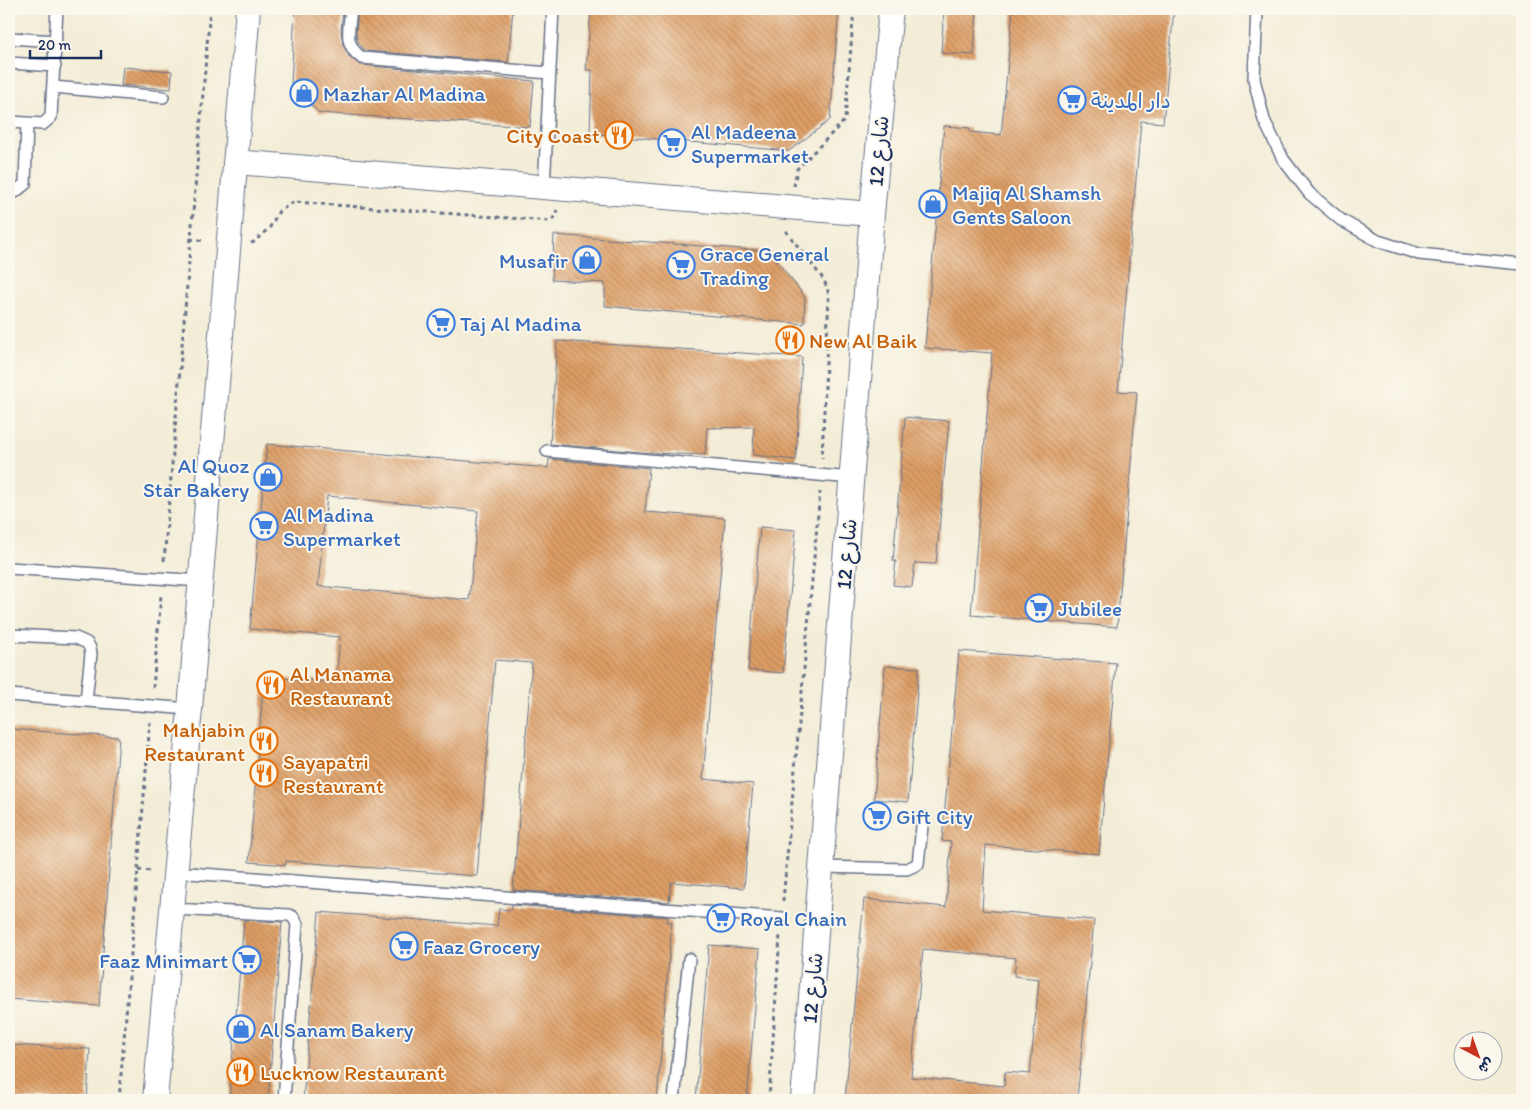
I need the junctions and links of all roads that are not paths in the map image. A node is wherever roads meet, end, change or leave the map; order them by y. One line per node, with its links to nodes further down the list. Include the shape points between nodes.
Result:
1 (58, 9): 8 (lane)
2 (248, 9): 16 (street)
3 (351, 9): 11 (lane, via 348,43 362,58)
4 (553, 9): 11 (lane)
5 (891, 9): 19 (street, شارع 12)
6 (1257, 9): 20 (lane, via 1254,79 1264,120 1283,159 1309,193 1341,220 1378,241 1419,254)
7 (9, 38): 8 (lane)
8 (56, 41): 10 (lane)
9 (9, 63): 10 (lane)
10 (54, 66): 12 (lane)
11 (550, 73): 17 (lane)
12 (53, 87): 13 (lane); 15 (lane, via 52,113 48,122)
13 (162, 97)
14 (9, 122): 15 (lane)
15 (27, 123): 18 (lane, via 25,184)
16 (235, 162): 17 (street); 24 (street)
17 (552, 188): 19 (street)
18 (9, 194)
19 (872, 214): 22 (street, شارع 12)
20 (1522, 264)
21 (546, 451): 22 (lane)
22 (852, 478): 30 (street, شارع 12)
23 (9, 568): 24 (lane)
24 (200, 581): 28 (street)
25 (9, 635): 27 (lane, via 76,638 87,643 91,654)
26 (9, 695): 27 (lane)
27 (86, 701): 28 (lane)
28 (190, 709): 31 (street)
29 (923, 817): 30 (lane, via 918,864 907,869)
30 (821, 867): 38 (street, شارع 12)
31 (176, 872): 32 (street); 33 (lane)
32 (172, 909): 35 (street); 36 (lane, via 289,915 296,920)
33 (782, 918)
34 (688, 959): 37 (lane)
35 (156, 1100)
36 (284, 1100)
37 (674, 1100)
38 (803, 1100)

